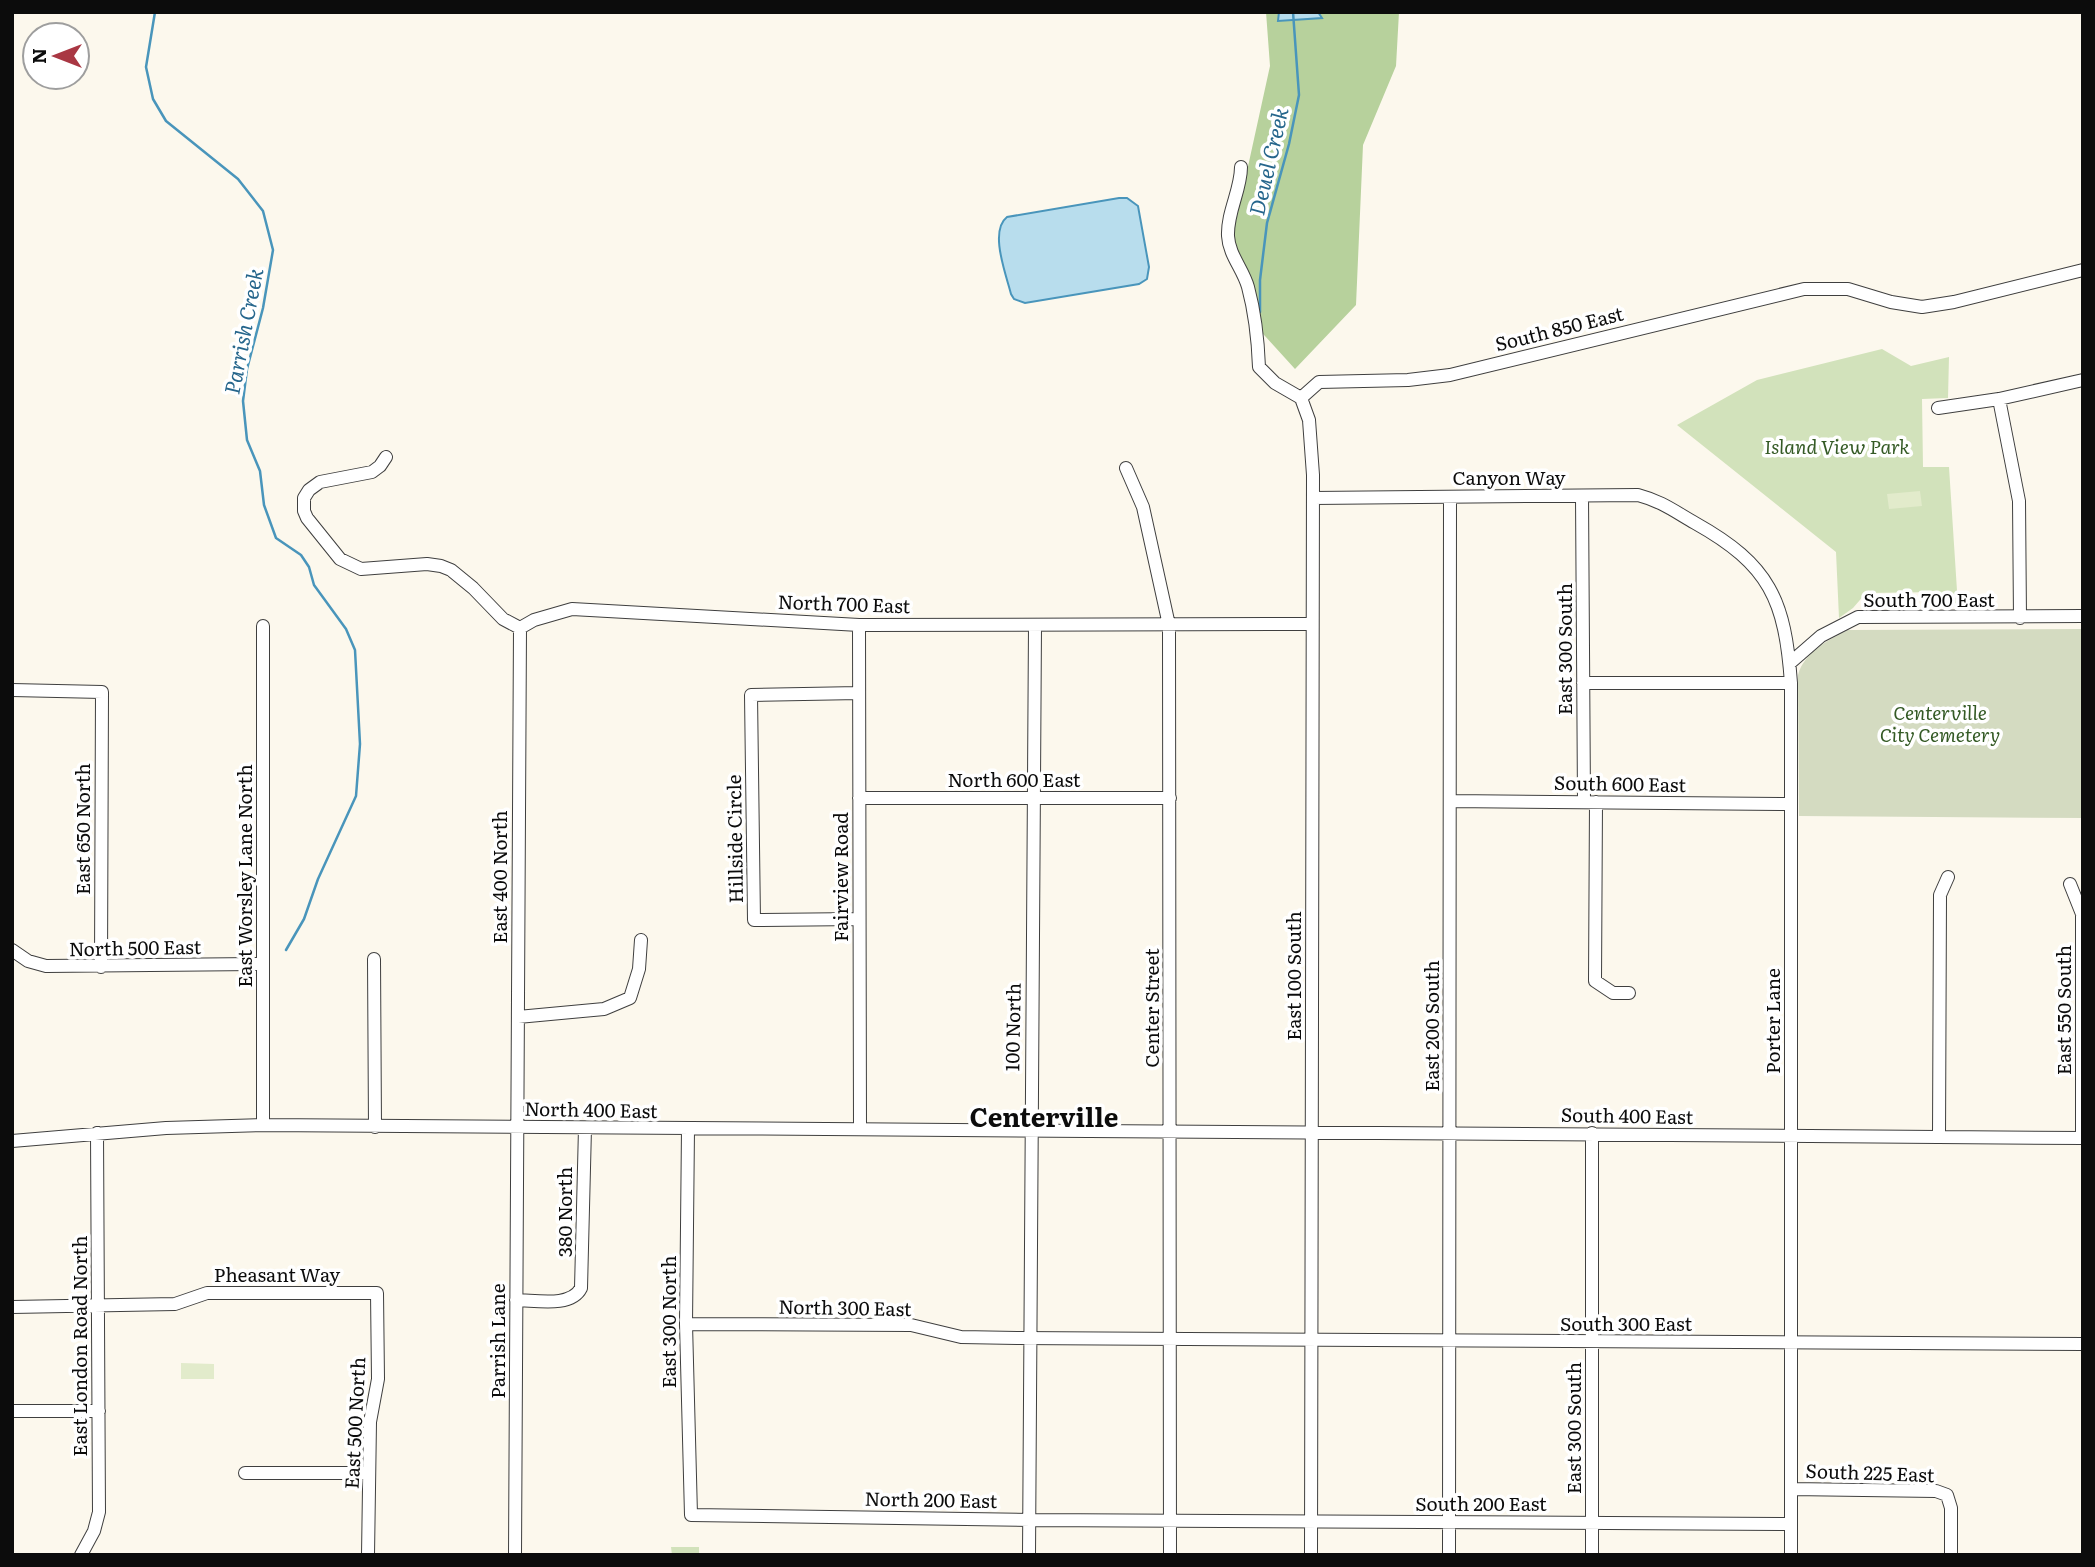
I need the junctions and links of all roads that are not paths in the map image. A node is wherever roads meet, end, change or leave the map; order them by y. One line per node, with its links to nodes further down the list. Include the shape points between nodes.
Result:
1 (1241, 167): 4 (street, via 1228,235 1247,284 1259,368)
2 (2083, 270): 4 (street, South 850 East, via 1922,306 1849,289 1804,289 1450,375 1319,382)
3 (2083, 380): 5 (street)
4 (1301, 398): 11 (street, East 100 South, via 1309,420)
5 (1999, 399): 6 (street); 14 (street, via 2019,501)
6 (1938, 408)
7 (386, 457): 20 (street, via 372,472 314,485 304,498 307,518 335,554 361,569 442,566 473,587 503,619)
8 (1126, 468): 17 (street, Center Street, via 1143,507)
9 (1582, 496): 10 (street, Canyon Way); 12 (street, Canyon Way, via 1637,495 1658,500); 22 (street, East 300 South)
10 (1450, 497): 11 (street, Canyon Way); 29 (street, East 200 South)
11 (1313, 498): 15 (street, East 100 South)
12 (1699, 524): 21 (street, Porter Lane, via 1742,554 1763,576 1779,606)
13 (2083, 616): 14 (street, South 700 East)
14 (2020, 618): 21 (street, South 700 East, via 1858,617 1821,636)
15 (1312, 624): 17 (street); 50 (street, East 100 South)
16 (859, 625): 19 (street, North 700 East); 20 (street, North 700 East, via 572,610); 25 (street, Fairview Road)
17 (1169, 625): 19 (street, North 700 East); 28 (street, Center Street)
18 (263, 626): 38 (street, East Worsley Lane North)
19 (1035, 626): 27 (street, 100 North)
20 (520, 628): 41 (street, East 400 North)
21 (1790, 663): 23 (street, Porter Lane)
22 (1583, 683): 23 (street); 30 (street, East 300 South)
23 (1791, 683): 31 (street, Porter Lane)
24 (12, 690): 39 (street, East 650 North, via 102,692)
25 (859, 693): 26 (street, Fairview Road); 34 (street, Hillside Circle, via 751,695 754,920)
26 (859, 798): 27 (street, North 600 East); 34 (street, Fairview Road)
27 (1033, 798): 28 (street, North 600 East); 48 (street, 100 North)
28 (1170, 798): 49 (street, Center Street)
29 (1450, 801): 30 (street, South 600 East); 51 (street, East 200 South)
30 (1590, 802): 31 (street, South 600 East); 40 (street, East 300 South, via 1595,981 1613,993)
31 (1791, 804): 54 (street, Porter Lane)
32 (1948, 877): 55 (street, via 1940,895)
33 (2070, 884): 56 (street, East 550 South, via 2082,914)
34 (859, 919): 47 (street, Fairview Road)
35 (641, 940): 41 (street, via 630,998 604,1009)
36 (12, 950): 39 (street, North 500 East, via 46,966)
37 (374, 959): 43 (street)
38 (263, 964): 39 (street, North 500 East); 42 (street, East Worsley Lane North)
39 (101, 967)
40 (1629, 993)
41 (518, 1017): 44 (street, East 400 North)
42 (263, 1125): 43 (street, North 400 East); 52 (street, North 400 East)
43 (375, 1127): 44 (street, North 400 East)
44 (517, 1127): 45 (street, North 400 East); 59 (street, Parrish Lane)
45 (585, 1128): 46 (street, North 400 East); 59 (street, 380 North, via 582,1279 576,1295 562,1300)
46 (688, 1129): 47 (street, North 400 East); 62 (street, East 300 North)
47 (860, 1129): 48 (street, North 400 East)
48 (1030, 1130): 49 (street, North 400 East); 63 (street, 100 North)
49 (1170, 1131): 50 (street, South 400 East); 64 (street, Center Street)
50 (1312, 1131): 51 (street, South 400 East); 65 (street, East 100 South)
51 (1450, 1132): 53 (street, South 400 East); 66 (street, East 200 South)
52 (97, 1133): 57 (street, North 400 East); 60 (street, East London Road North)
53 (1592, 1133): 54 (street, South 400 East); 67 (street, East 300 South)
54 (1792, 1136): 55 (street, South 400 East); 68 (street, Porter Lane)
55 (1939, 1137): 56 (street, South 400 East)
56 (2082, 1138)
57 (12, 1141)
58 (377, 1293): 60 (street, Pheasant Way, via 207,1293 175,1304); 73 (street, East 500 North, via 378,1379 370,1422)
59 (516, 1300): 84 (street, Parrish Lane)
60 (99, 1305): 61 (street, Pheasant Way); 71 (street, East London Road North)
61 (12, 1307)
62 (686, 1324): 63 (street, North 300 East, via 911,1325 961,1337); 75 (street, East 300 North)
63 (1029, 1338): 64 (street, North 300 East); 76 (street, 100 North)
64 (1170, 1340): 65 (street, South 300 East); 77 (street, Center Street)
65 (1312, 1340): 66 (street, South 300 East); 78 (street, East 100 South)
66 (1450, 1341): 67 (street, South 300 East); 79 (street, East 200 South)
67 (1592, 1342): 68 (street, South 300 East); 80 (street, East 300 South)
68 (1792, 1343): 69 (street, South 300 East); 74 (street, Porter Lane)
69 (2083, 1344)
70 (12, 1411): 71 (street)
71 (99, 1411): 82 (street, East London Road North, via 99,1512)
72 (245, 1473): 73 (street)
73 (369, 1473): 83 (street, East 500 North)
74 (1791, 1489): 81 (street, Porter Lane); 91 (street, South 225 East, via 1947,1495)
75 (691, 1515): 76 (street, North 200 East)
76 (1030, 1520): 77 (street, North 200 East); 85 (street, 100 North)
77 (1170, 1520): 78 (street, South 200 East); 86 (street, Center Street)
78 (1311, 1521): 79 (street, South 200 East); 87 (street, East 100 South)
79 (1450, 1522): 80 (street, South 200 East); 88 (street, East 200 South)
80 (1592, 1522): 81 (street, South 200 East); 89 (street, East 300 South)
81 (1791, 1524): 90 (street, Porter Lane)
82 (81, 1555)
83 (368, 1555)
84 (515, 1555)
85 (1030, 1555)
86 (1170, 1555)
87 (1311, 1555)
88 (1449, 1555)
89 (1592, 1555)
90 (1791, 1555)
91 (1951, 1555)

